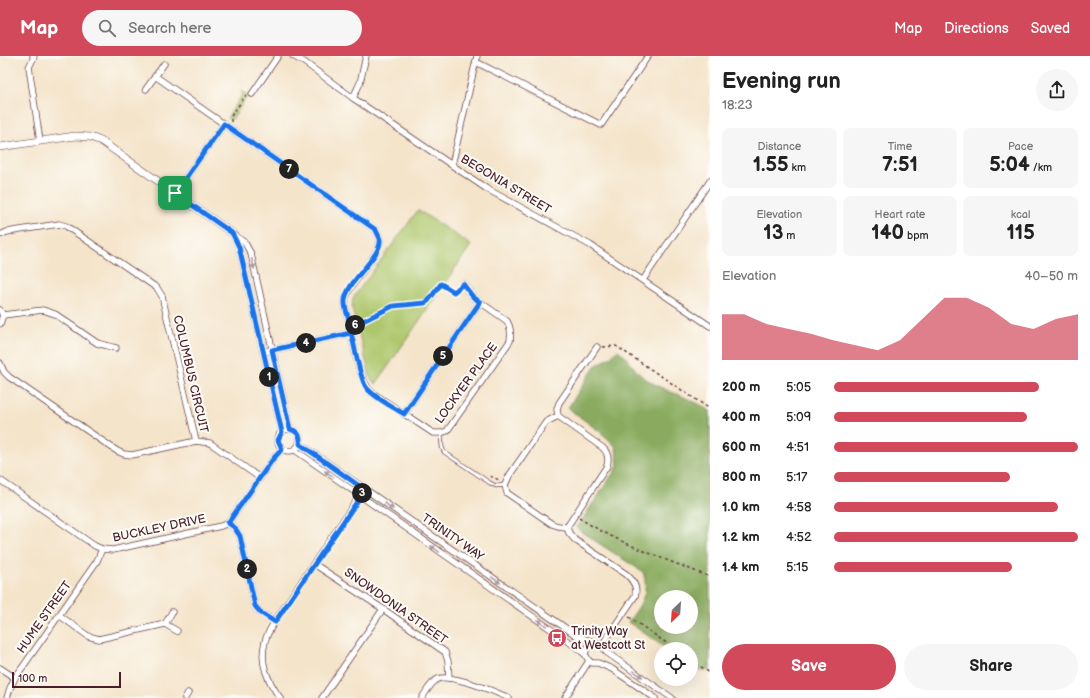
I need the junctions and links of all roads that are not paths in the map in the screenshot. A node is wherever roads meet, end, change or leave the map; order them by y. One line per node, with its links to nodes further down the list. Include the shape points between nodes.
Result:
1 (42, 56): 6 (street)
2 (278, 56): 11 (street)
3 (293, 56): 12 (street, BEGONIA STREET)
4 (366, 56): 12 (street)
5 (648, 56): 7 (street, via 601,124)
6 (33, 57): 14 (street, via 29,67)
7 (476, 59): 16 (street)
8 (164, 64): 9 (street)
9 (155, 76): 10 (street); 13 (street, LOCKYER PLACE)
10 (146, 89)
11 (252, 94)
12 (353, 98): 16 (street, BEGONIA STREET)
13 (226, 126): 18 (street); 27 (street, LOCKYER PLACE, via 376,230 380,239 378,249 345,298)
14 (40, 141): 15 (street); 18 (street, via 75,136 102,141)
15 (0, 148)
16 (452, 165): 21 (street, BEGONIA STREET, via 487,189 590,245)
17 (710, 181): 21 (street)
18 (175, 193): 19 (street)
19 (232, 233): 30 (street, one-way to 30, via 245,243 251,254); 31 (street, via 239,247)
20 (0, 235): 38 (street, COLUMBUS CIRCUIT, via 59,224 66,226 157,288 162,296)
21 (643, 280): 26 (street, BEGONIA STREET)
22 (463, 284): 23 (street, LOCKYER PLACE)
23 (480, 302): 33 (street); 37 (street, LOCKYER PLACE, via 507,321 510,326 510,341 447,430)
24 (1, 313): 25 (street); 29 (street, via 49,311 97,343)
25 (0, 324)
26 (710, 326)
27 (351, 330): 30 (street); 33 (street, LOCKYER PLACE, via 362,379 366,386)
28 (596, 347): 34 (street, via 559,403)
29 (116, 348)
30 (272, 350): 31 (street); 35 (street)
31 (263, 352): 36 (street)
32 (0, 363): 38 (street, COLUMBUS CIRCUIT, via 9,377 124,454 132,455)
33 (404, 414): 37 (street, LOCKYER PLACE, via 433,433)
34 (558, 416): 44 (street, via 546,422); 48 (street, via 607,451 609,460)
35 (290, 429): 36 (street); 39 (street, TRINITY WAY, via 299,434)
36 (282, 432): 40 (street, via 278,440)
37 (441, 434): 44 (lane, via 444,452 490,483 496,486)
38 (196, 441): 42 (street, via 210,443)
39 (300, 444): 41 (street); 45 (street, TRINITY WAY)
40 (282, 449): 41 (street); 42 (street)
41 (295, 450): 46 (street, TRINITY WAY, one-way to 41)
42 (260, 478): 47 (street)
43 (0, 480): 49 (street, BUCKLEY DRIVE)
44 (505, 485): 48 (street, via 507,493 546,520)
45 (365, 490): 46 (street); 57 (street, TRINITY WAY, one-way to 57, via 578,636)
46 (360, 496): 50 (street); 60 (street, TRINITY WAY, one-way to 46)
47 (228, 523): 49 (street, BUCKLEY DRIVE, via 113,550); 54 (street, via 240,536 255,606)
48 (566, 527): 58 (street, via 575,540 633,581 635,596)
49 (102, 549): 53 (street, HUME STREET, via 97,561)
50 (314, 564): 51 (street, SNOWDONIA STREET); 54 (street)
51 (383, 609): 65 (street, SNOWDONIA STREET, via 445,652); 68 (street)
52 (172, 612): 55 (street)
53 (59, 615): 55 (street, via 88,636 99,639); 64 (street, HUME STREET)
54 (275, 622): 67 (street, via 265,641 262,658 271,685)
55 (165, 624): 56 (street)
56 (177, 631)
57 (595, 643): 58 (street, TRINITY WAY); 60 (street, via 589,645)
58 (602, 646): 59 (street)
59 (606, 652): 62 (street, via 605,658); 73 (street, one-way to 73)
60 (585, 654): 61 (street, TRINITY WAY)
61 (589, 661): 62 (street); 71 (street)
62 (598, 663): 72 (street, via 612,669)
63 (0, 668): 64 (street)
64 (15, 678): 66 (street, HUME STREET)
65 (449, 678): 69 (street, via 438,679); 70 (street)
66 (7, 698)
67 (280, 698)
68 (322, 698)
69 (422, 698)
70 (509, 698)
71 (565, 698)
72 (655, 698)
73 (672, 698)

